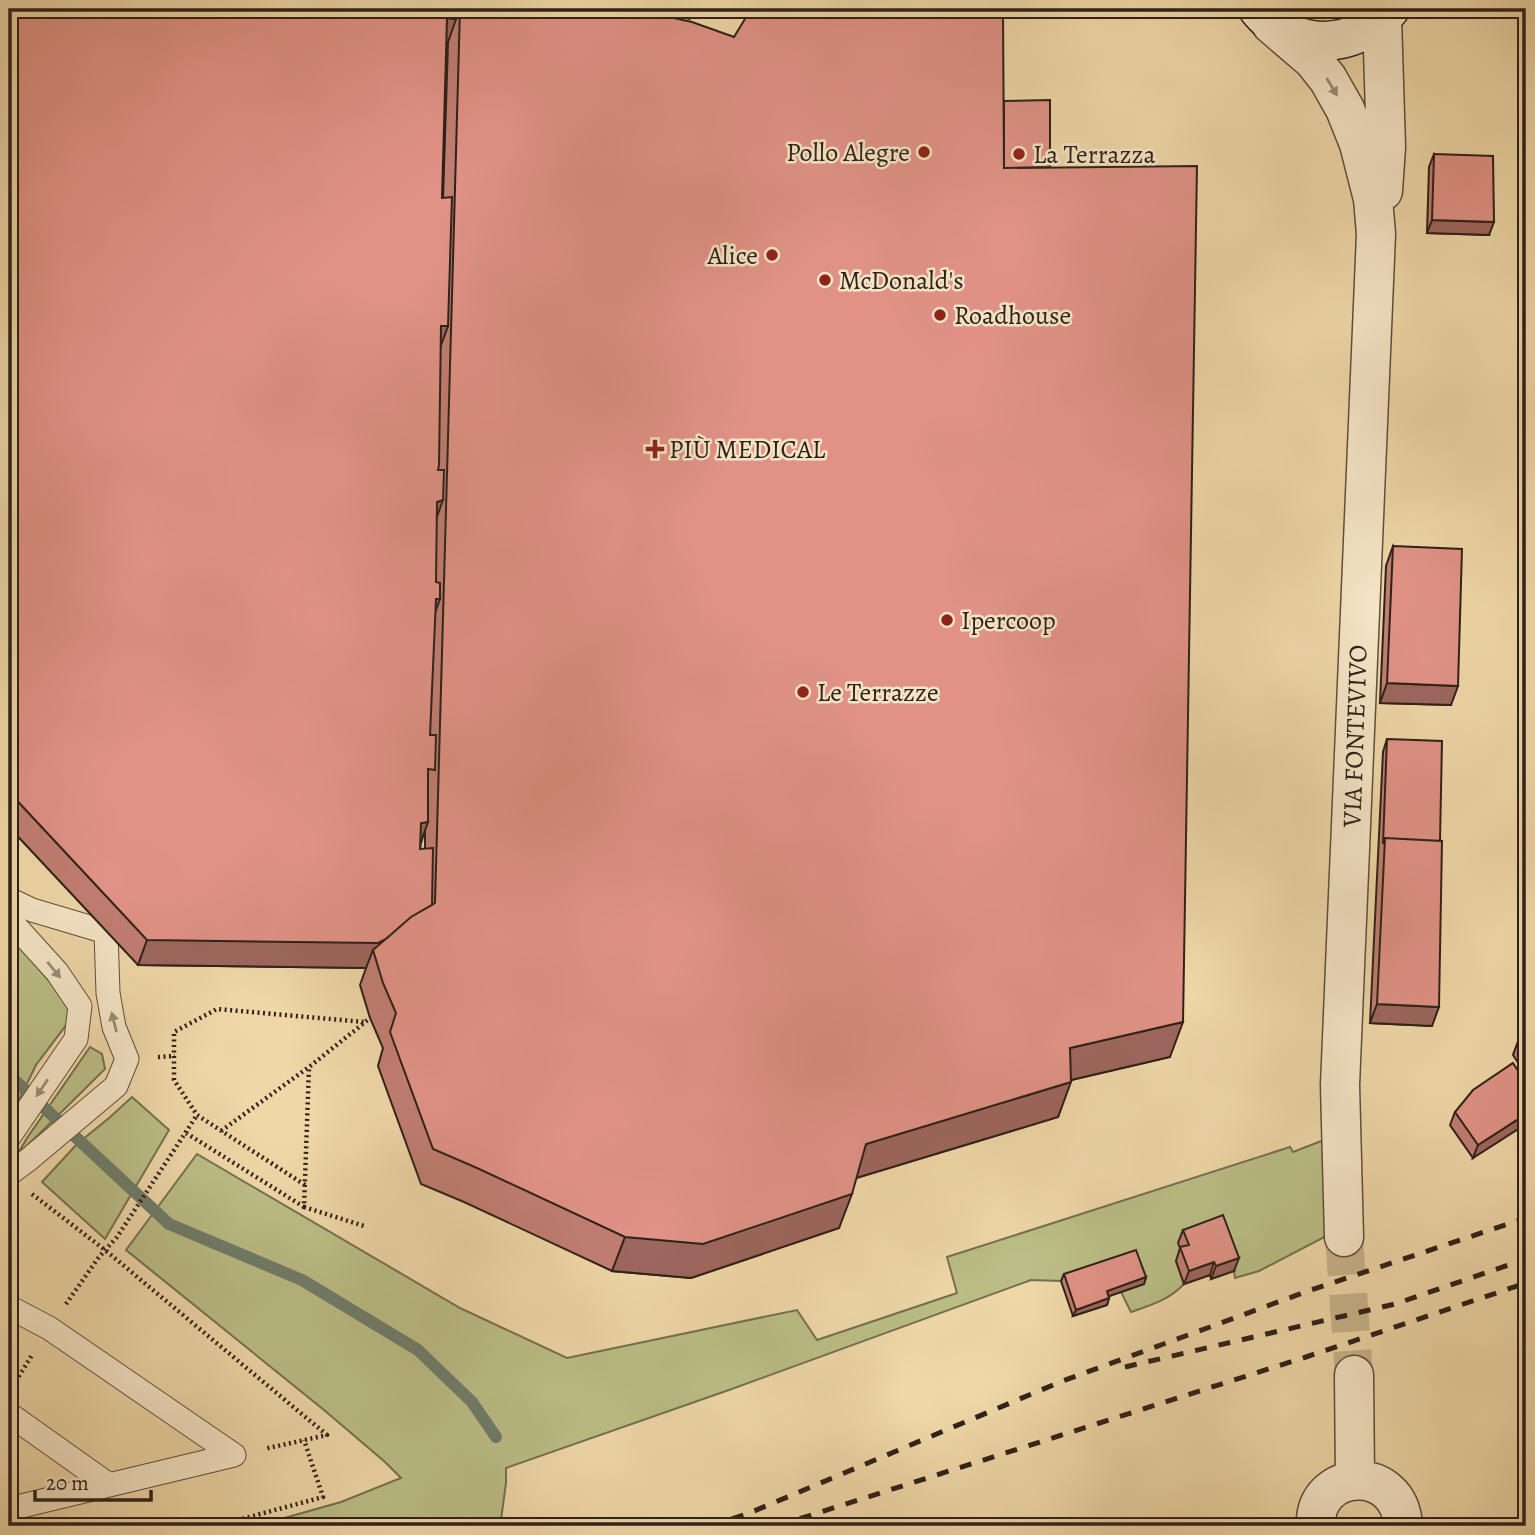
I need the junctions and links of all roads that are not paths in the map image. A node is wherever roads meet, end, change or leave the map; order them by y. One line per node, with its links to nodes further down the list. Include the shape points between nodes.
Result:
1 (1386, 13): 2 (street, via 1371,27 1346,39 1318,42 1292,36); 3 (street, VIA FONTEVIVO, via 1386,175)
2 (1263, 15): 3 (street, VIA FONTEVIVO, one-way to 3, via 1313,60 1345,109 1373,200)
3 (1376, 234): 8 (street, VIA FONTEVIVO, via 1340,1085)
4 (9, 899): 7 (lane, one-way to 4, via 116,1086 127,1059 114,1027 108,993 106,932)
5 (9, 919): 6 (lane, one-way to 6, via 57,972 80,1006 76,1039)
6 (9, 1138)
7 (9, 1174)
8 (1344, 1237)
9 (9, 1307): 13 (lane, via 49,1328 234,1455)
10 (1354, 1375): 12 (street)
11 (9, 1414): 13 (lane)
12 (1355, 1480): 15 (street, via 1328,1493 1319,1506); 16 (street, via 1385,1489 1396,1500)
13 (108, 1485): 14 (lane)
14 (9, 1509)
15 (1316, 1526)
16 (1403, 1526)

